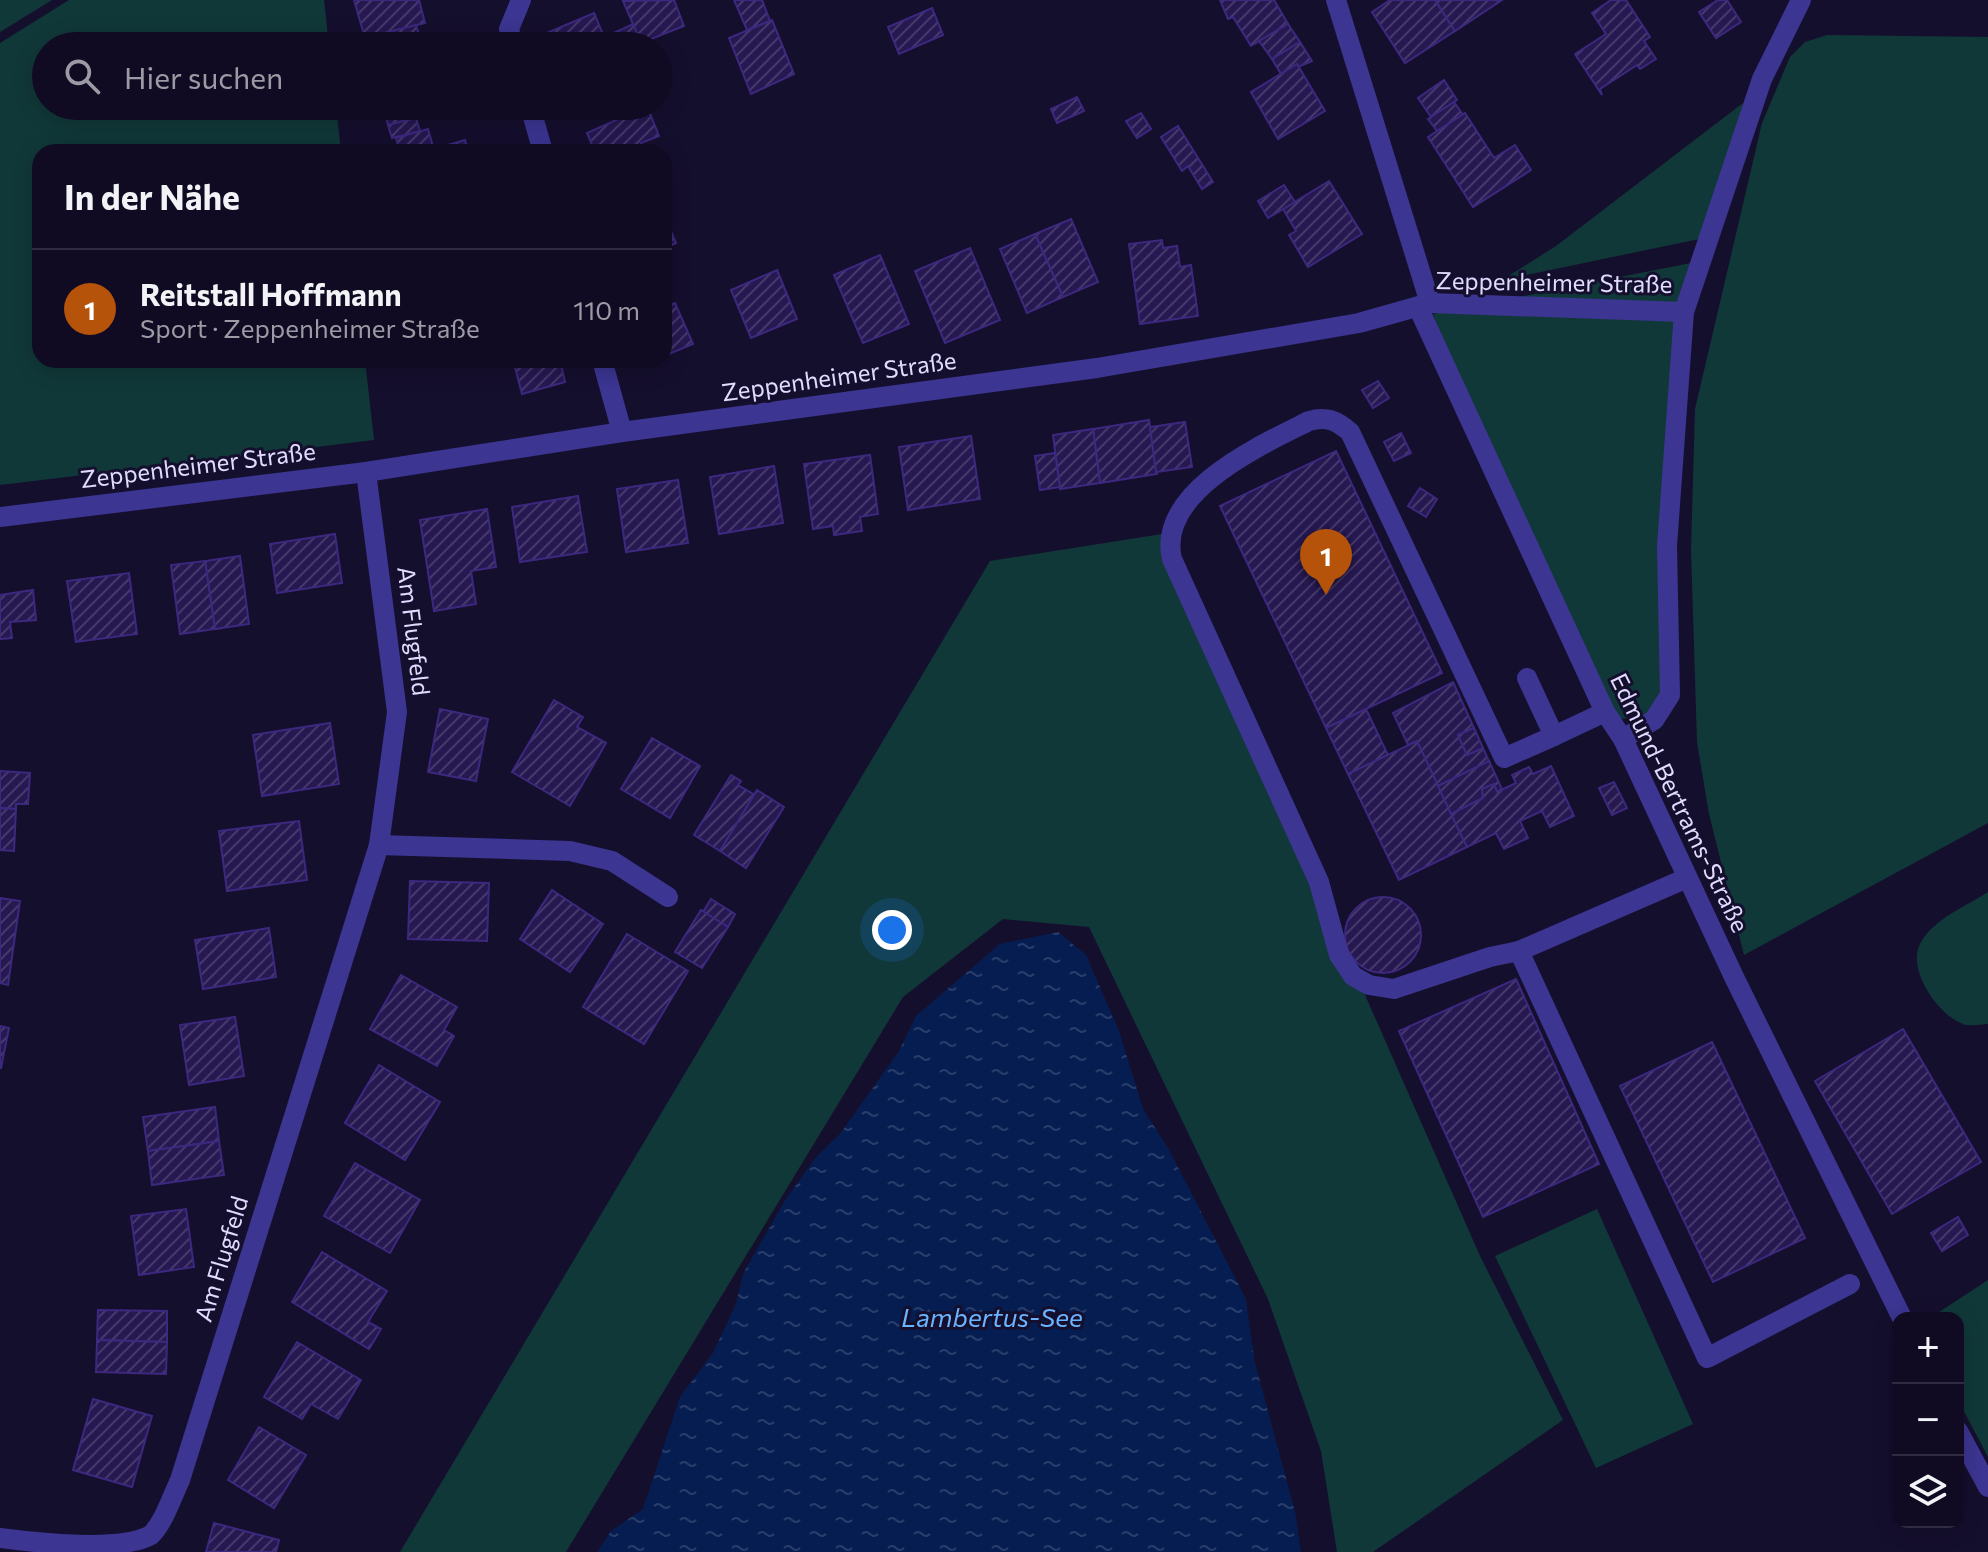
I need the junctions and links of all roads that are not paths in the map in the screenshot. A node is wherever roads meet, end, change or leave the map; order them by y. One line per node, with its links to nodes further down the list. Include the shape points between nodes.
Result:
1 (521, 0): 4 (street)
2 (1336, 0): 7 (street, Edmund-Bertrams-Straße)
3 (1799, 1): 8 (street, Zeppenheimer Straße, via 1762,79)
4 (510, 32)
5 (534, 120): 6 (street)
6 (541, 144)
7 (1424, 305): 8 (street, Zeppenheimer Straße); 10 (street, Zeppenheimer Straße, via 1359,323 1097,368); 14 (street, Edmund-Bertrams-Straße)
8 (1684, 312): 16 (street, Zeppenheimer Straße, via 1667,546 1670,695 1654,720)
9 (604, 368): 10 (street)
10 (622, 432): 11 (street, Zeppenheimer Straße)
11 (366, 472): 12 (street, Zeppenheimer Straße); 17 (street, Am Flugfeld, via 397,712)
12 (0, 517)
13 (1527, 678): 15 (street)
14 (1605, 712): 15 (street); 16 (street, Edmund-Bertrams-Straße)
15 (1554, 736): 20 (street, via 1504,758 1350,432 1339,423 1323,417 1309,421 1217,472 1192,497 1170,533 1172,559 1319,882 1339,955 1353,976 1394,989)
16 (1623, 739): 18 (street, Edmund-Bertrams-Straße)
17 (379, 845): 19 (street, via 570,851 612,861); 25 (street, Am Flugfeld, via 180,1480 164,1513 151,1535 131,1547 105,1551)
18 (1687, 878): 20 (street); 22 (street, Edmund-Bertrams-Straße)
19 (668, 897)
20 (1519, 951): 21 (street, via 1707,1358)
21 (1850, 1284)
22 (1899, 1312)
23 (1964, 1442): 24 (street)
24 (1988, 1487)
25 (0, 1538)

